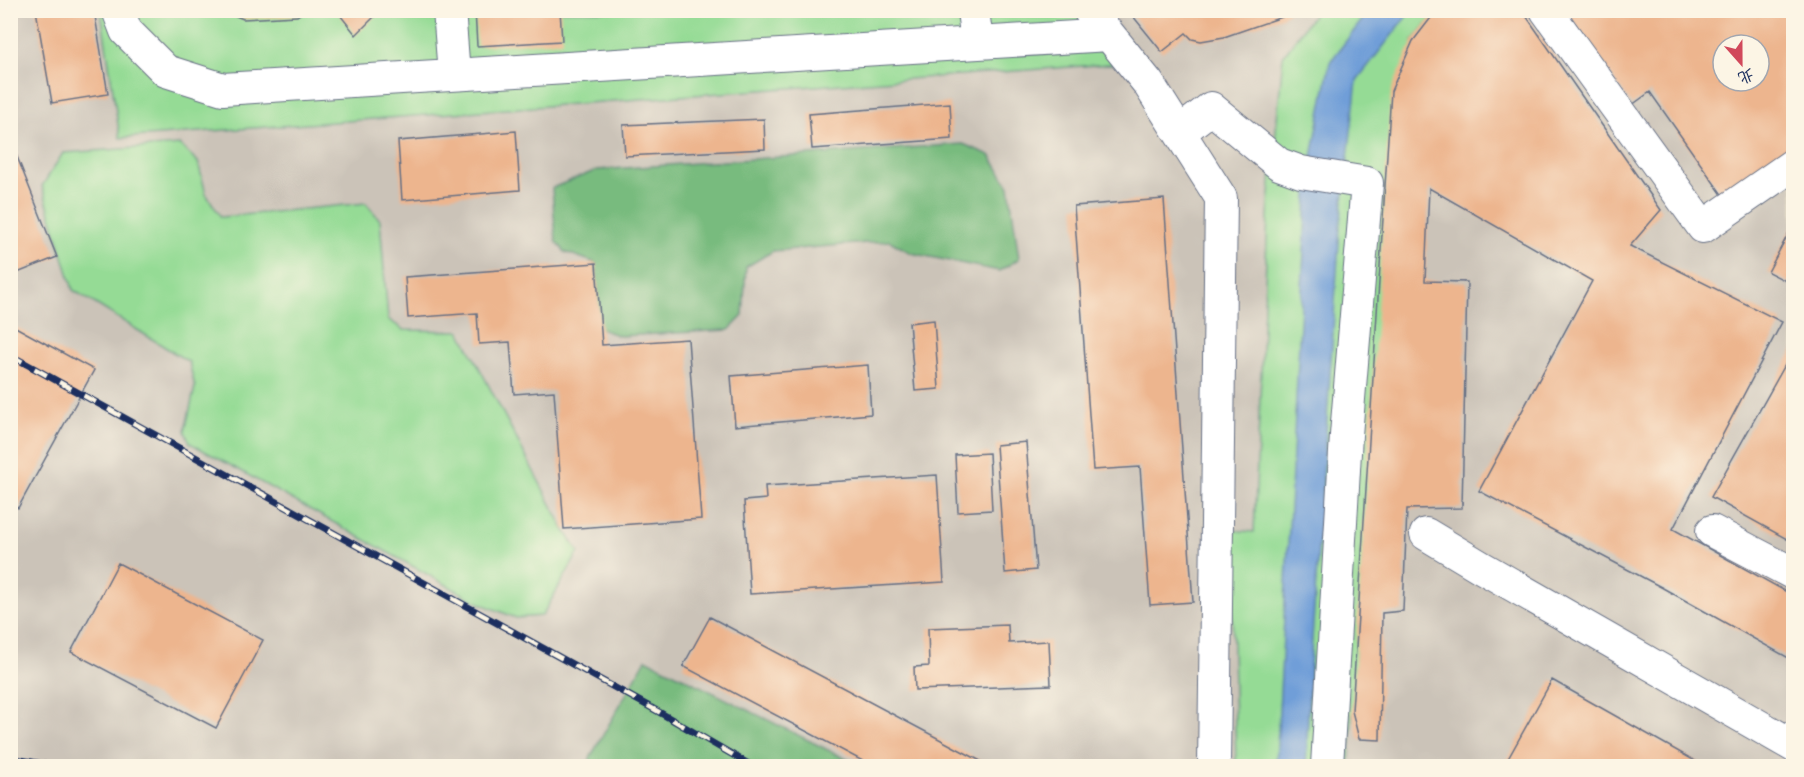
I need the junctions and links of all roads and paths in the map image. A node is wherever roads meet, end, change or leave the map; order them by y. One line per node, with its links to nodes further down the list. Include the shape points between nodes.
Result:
1 (118, 10): 8 (street, via 126,31 166,71 223,89)
2 (449, 10): 8 (street)
3 (974, 10): 7 (street)
4 (1089, 10): 6 (street)
5 (1546, 10): 10 (street, via 1703,227)
6 (1109, 35): 7 (street); 9 (street, via 1148,83)
7 (977, 43): 8 (street)
8 (454, 74)
9 (1180, 132): 15 (street, via 1221,198); 16 (street, via 1211,108 1279,164 1301,172 1367,183 1346,435)
10 (1794, 164)
11 (1712, 531): 13 (street)
12 (1426, 534): 14 (street)
13 (1794, 574)
14 (1794, 746)
15 (1215, 766)
16 (1327, 766)

